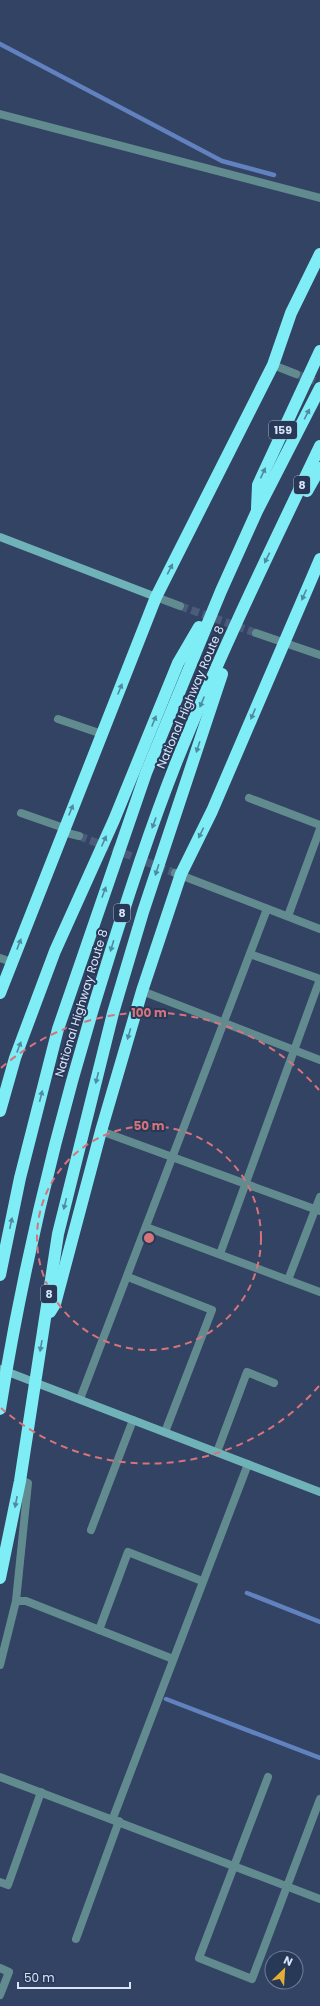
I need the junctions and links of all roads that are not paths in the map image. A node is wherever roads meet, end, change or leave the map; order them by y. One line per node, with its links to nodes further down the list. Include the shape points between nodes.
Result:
1 (0, 114): 2 (street)
2 (320, 198)
3 (320, 254): 5 (highway, via 292,313)
4 (320, 351): 10 (highway, 159, one-way to 4, via 258,485)
5 (273, 365): 6 (street); 15 (highway, one-way to 5)
6 (296, 374)
7 (320, 388): 10 (highway, National Highway Route 8 / 8, one-way to 7)
8 (320, 446): 11 (highway, National Highway Route 8 / 8)
9 (320, 468): 11 (highway, via 302,500)
10 (257, 511): 14 (highway, National Highway Route 8 / 8)
11 (284, 523): 16 (highway, National Highway Route 8 / 8, one-way to 16)
12 (0, 537): 15 (street)
13 (320, 559): 19 (highway, 8, one-way to 19)
14 (221, 591): 42 (highway, 8, one-way to 14, via 15,1058 55,952 114,820 178,663); 50 (highway, National Highway Route 8 / 8, one-way to 14, via 20,1178 58,1029 146,773)
15 (156, 597): 17 (street); 22 (highway, one-way to 15)
16 (245, 604): 54 (highway, 8, one-way to 54, via 143,912 113,1013 58,1234); 59 (highway, National Highway Route 8 / 8, one-way to 59, via 176,763 124,907 62,1117 14,1322)
17 (180, 606)
18 (256, 633): 19 (street)
19 (283, 641): 20 (street); 29 (highway, 8, one-way to 29, via 212,811)
20 (320, 655)
21 (58, 719): 22 (street)
22 (102, 734): 27 (highway, one-way to 22)
23 (249, 798): 25 (street)
24 (21, 813): 27 (street)
25 (320, 825)
26 (320, 829): 31 (street)
27 (63, 830): 28 (street); 35 (highway, one-way to 27)
28 (79, 836)
29 (178, 874): 30 (street); 37 (highway, 8)
30 (267, 909): 31 (street); 33 (street)
31 (288, 916): 32 (street)
32 (320, 929)
33 (250, 954): 36 (street); 39 (street)
34 (0, 958): 35 (street)
35 (12, 962): 38 (highway)
36 (320, 979): 40 (street)
37 (142, 991): 39 (street); 43 (highway, 8, one-way to 43)
38 (0, 993)
39 (223, 1022): 40 (street); 44 (street)
40 (295, 1050): 41 (street); 45 (street)
41 (320, 1060)
42 (0, 1111)
43 (101, 1131): 44 (street); 54 (highway, 8, via 55,1304)
44 (173, 1158): 45 (street); 48 (street)
45 (245, 1184): 47 (street); 49 (street)
46 (320, 1197): 47 (street)
47 (318, 1210): 52 (street)
48 (146, 1227): 49 (street); 51 (street)
49 (220, 1254): 52 (street)
50 (0, 1275)
51 (128, 1277): 58 (street); 61 (street, via 212,1310)
52 (288, 1280): 53 (street)
53 (320, 1292)
54 (46, 1318): 56 (highway, 8, one-way to 56)
55 (0, 1369): 56 (street)
56 (34, 1382): 58 (street); 64 (highway, 8)
57 (274, 1383): 62 (street, via 247,1372)
58 (80, 1399): 60 (street)
59 (0, 1409)
60 (133, 1420): 61 (street); 66 (street)
61 (165, 1432): 62 (street)
62 (217, 1452): 63 (street)
63 (248, 1464): 65 (street); 68 (street)
64 (20, 1480): 67 (highway, 8, one-way to 67); 69 (street, via 28,1483)
65 (320, 1492)
66 (91, 1530)
67 (0, 1578)
68 (202, 1581): 70 (street, via 128,1552); 71 (street)
69 (16, 1601): 70 (street, via 26,1602); 72 (street)
70 (99, 1630): 71 (street)
71 (173, 1659): 77 (street)
72 (0, 1665)
73 (0, 1777): 75 (street)
74 (268, 1777): 78 (street)
75 (41, 1792): 77 (street); 79 (street, via 8,1885)
76 (320, 1799): 80 (street)
77 (116, 1820): 78 (street); 82 (street)
78 (235, 1866): 80 (street); 80 (street, via 199,1958 252,1978)
79 (0, 1882)
80 (288, 1886): 81 (street)
81 (320, 1899)
82 (76, 1939)
83 (0, 1968): 84 (street, via 9,1972)
84 (0, 1995)

